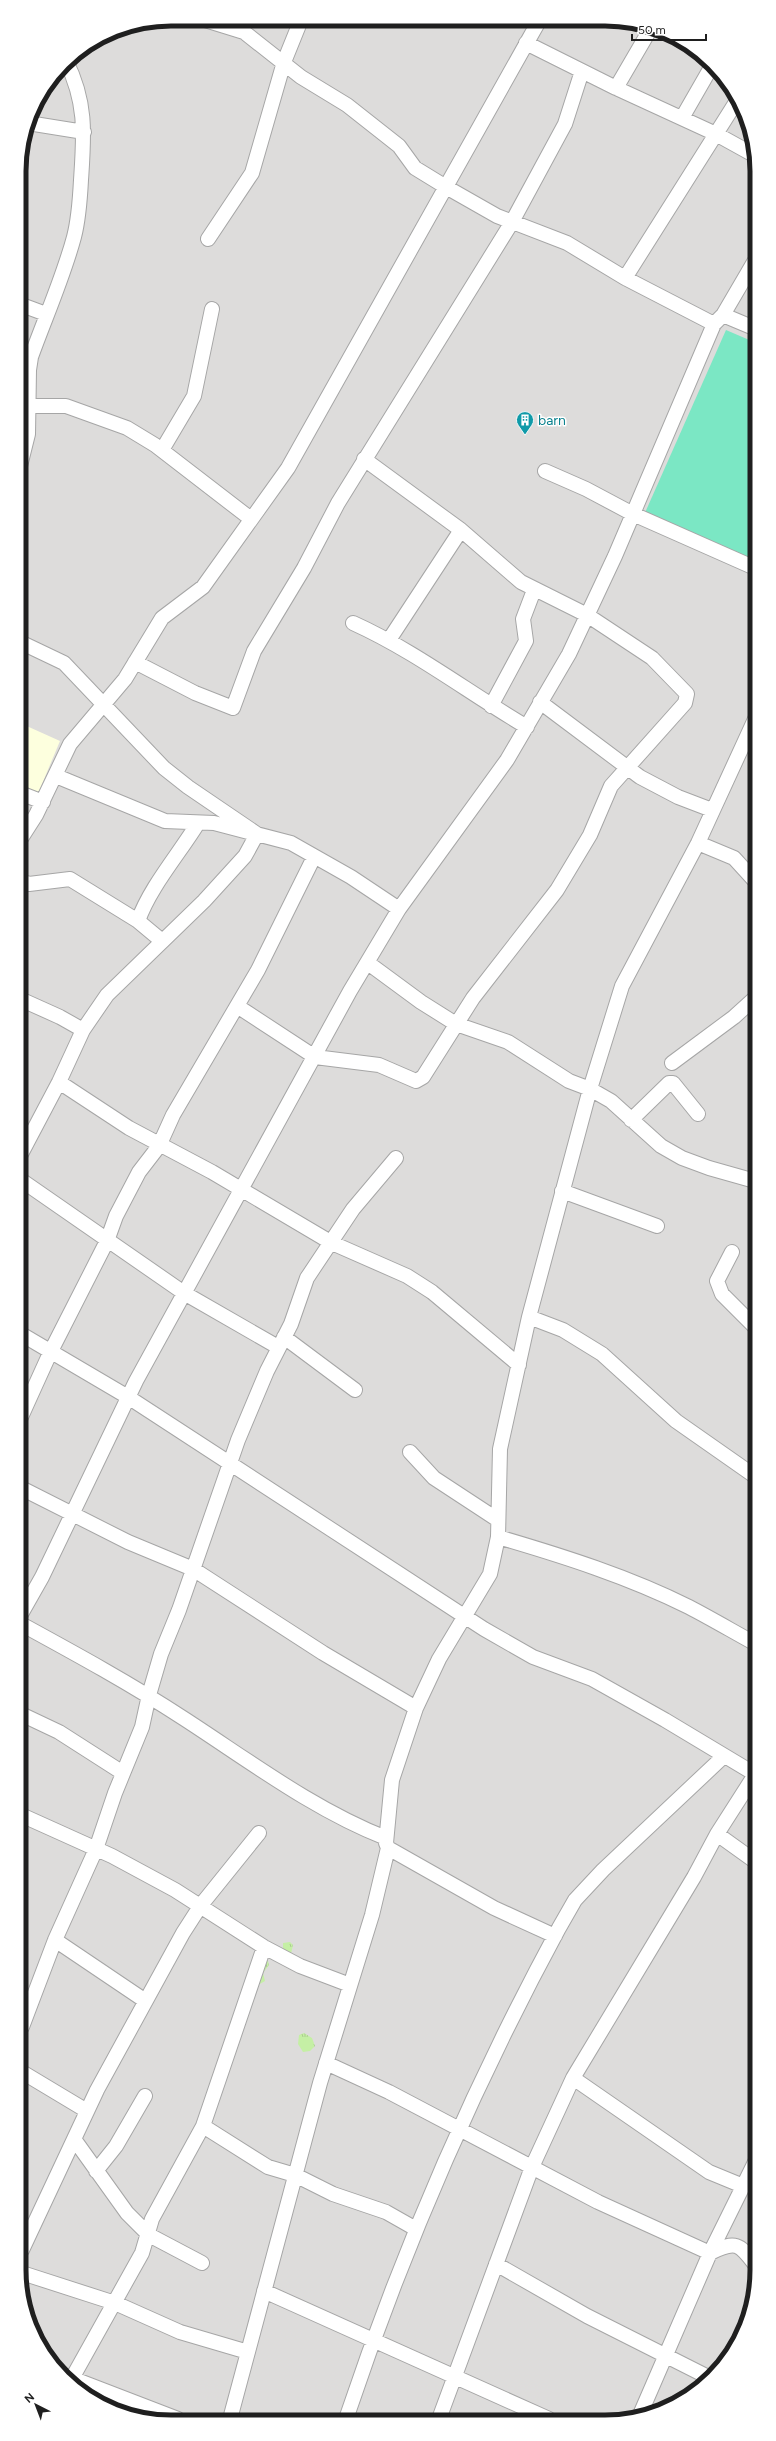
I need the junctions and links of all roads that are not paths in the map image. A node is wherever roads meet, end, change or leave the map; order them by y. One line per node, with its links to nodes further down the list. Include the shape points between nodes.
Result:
1 (225, 26): 6 (street, via 244,32)
2 (299, 26): 6 (street)
3 (536, 26): 5 (street)
4 (648, 33): 10 (street)
5 (526, 43): 9 (street); 17 (street)
6 (284, 62): 17 (street, via 301,78 347,105 399,146 415,168); 19 (street, via 252,173)
7 (68, 68): 14 (street, via 79,92)
8 (710, 70): 12 (street)
9 (582, 71): 10 (street); 18 (street, via 566,124)
10 (616, 88): 12 (street)
11 (734, 105): 15 (street)
12 (682, 118): 15 (street)
13 (34, 124): 14 (street)
14 (84, 132): 24 (street, via 77,226)
15 (716, 134): 16 (street); 21 (street)
16 (749, 152)
17 (446, 187): 18 (street); 33 (street, via 288,468)
18 (512, 222): 21 (street, via 567,243); 30 (street)
19 (208, 239)
20 (750, 268): 25 (street)
21 (625, 278): 25 (street)
22 (26, 306): 24 (street)
23 (212, 309): 29 (street, via 194,396)
24 (46, 314): 27 (street, via 31,357)
25 (718, 320): 26 (street); 32 (street)
26 (750, 327)
27 (28, 406): 28 (street); 29 (street, via 66,406 98,416 128,428)
28 (26, 446)
29 (162, 450): 33 (street)
30 (364, 459): 34 (street); 41 (street, via 304,568 254,651 233,708 195,693)
31 (545, 471): 32 (street)
32 (633, 514): 35 (street); 37 (street)
33 (251, 519): 41 (street, via 203,587 162,618)
34 (461, 530): 36 (street, via 507,571); 39 (street)
35 (750, 566)
36 (534, 590): 37 (street); 44 (street, via 523,619 526,641)
37 (587, 615): 42 (street, via 569,654); 47 (street, via 652,658 687,694 685,703)
38 (354, 623): 39 (street)
39 (389, 640): 44 (street)
40 (26, 645): 43 (street, via 64,663)
41 (135, 662): 43 (street, via 125,679)
42 (540, 702): 45 (street); 47 (street)
43 (103, 704): 48 (street, via 70,744); 54 (street, via 175,778)
44 (491, 706): 45 (street)
45 (527, 727): 59 (street, via 507,760)
46 (750, 730): 51 (street)
47 (628, 768): 51 (street, via 678,797); 66 (street, via 611,786 590,835 557,890 473,998)
48 (56, 776): 50 (street); 52 (street, via 165,821)
49 (26, 795): 50 (street)
50 (43, 802): 53 (street)
51 (712, 810): 55 (street)
52 (198, 823): 54 (street, via 214,823); 60 (street, via 145,900)
53 (26, 830)
54 (257, 834): 56 (street, via 291,843); 61 (street, via 246,856)
55 (698, 842): 57 (street, via 734,858); 71 (street, via 622,986)
56 (314, 857): 59 (street, via 351,877); 65 (street, via 258,970)
57 (750, 876)
58 (26, 883): 60 (street, via 70,879)
59 (399, 909): 62 (street)
60 (138, 921): 61 (street)
61 (162, 941): 67 (street, via 107,995)
62 (368, 963): 66 (street); 68 (street)
63 (26, 1002): 67 (street)
64 (750, 1003): 69 (street)
65 (237, 1006): 68 (street); 75 (street, via 173,1114)
66 (456, 1024): 68 (street, via 423,1077 416,1081 379,1065); 71 (street, via 508,1042 570,1082)
67 (83, 1030): 70 (street)
68 (315, 1057): 79 (street)
69 (672, 1063)
70 (59, 1082): 74 (street); 75 (street)
71 (590, 1089): 73 (street, via 611,1101); 80 (street)
72 (698, 1114): 73 (street, via 670,1083)
73 (631, 1120): 77 (street, via 661,1146 682,1158)
74 (26, 1143)
75 (159, 1146): 79 (street); 82 (street, via 139,1172 116,1216)
76 (396, 1158): 83 (street, via 353,1209)
77 (750, 1180)
78 (26, 1184): 82 (street)
79 (241, 1188): 83 (street); 85 (street)
80 (562, 1191): 81 (street); 86 (street)
81 (657, 1226)
82 (107, 1241): 85 (street); 90 (street)
83 (332, 1243): 89 (street, via 307,1278); 91 (street, via 408,1276 432,1292)
84 (732, 1252): 87 (street, via 717,1281 722,1294)
85 (184, 1293): 89 (street); 93 (street)
86 (528, 1317): 91 (street); 97 (street, via 563,1330 602,1354 676,1421)
87 (750, 1322)
88 (26, 1337): 90 (street)
89 (281, 1342): 92 (street); 96 (street, via 252,1406)
90 (50, 1353): 93 (street); 94 (street)
91 (519, 1365): 100 (street, via 500,1449)
92 (355, 1390)
93 (128, 1396): 96 (street); 99 (street)
94 (26, 1406)
95 (410, 1452): 100 (street, via 434,1478)
96 (231, 1463): 102 (street); 104 (street, via 436,1598)
97 (750, 1470)
98 (26, 1491): 99 (street)
99 (72, 1515): 102 (street); 103 (street)
100 (498, 1520): 101 (street)
101 (498, 1537): 104 (street, via 490,1574); 106 (street, via 564,1557 630,1583 688,1607)
102 (193, 1569): 107 (street); 108 (street, via 323,1653)
103 (26, 1605)
104 (466, 1615): 108 (street, via 439,1659); 110 (street, via 484,1629 533,1657 592,1679)
105 (26, 1627): 107 (street)
106 (750, 1641)
107 (148, 1695): 112 (street, via 142,1727); 117 (street, via 310,1799)
108 (416, 1708): 117 (street, via 392,1780)
109 (26, 1716): 112 (street, via 59,1732)
110 (724, 1756): 111 (street); 121 (street, via 650,1823 580,1895)
111 (750, 1771)
112 (123, 1773): 118 (street)
113 (750, 1783): 116 (street)
114 (26, 1817): 118 (street)
115 (259, 1833): 120 (street)
116 (717, 1834): 119 (street); 129 (street, via 648,1955)
117 (387, 1843): 121 (street, via 494,1908); 124 (street, via 372,1914)
118 (96, 1849): 120 (street); 122 (street)
119 (750, 1858)
120 (201, 1905): 123 (street); 125 (street)
121 (555, 1936): 133 (street)
122 (55, 1940): 125 (street); 126 (street)
123 (264, 1947): 124 (street, via 300,1966); 132 (street)
124 (350, 1985): 127 (street)
125 (144, 2000): 131 (street)
126 (26, 2016)
127 (326, 2063): 133 (street); 138 (street)
128 (26, 2074): 131 (street)
129 (573, 2078): 135 (street); 139 (street, via 709,2172)
130 (145, 2096): 137 (street, via 116,2146)
131 (87, 2111): 134 (street)
132 (203, 2126): 138 (street, via 268,2167); 141 (street, via 152,2220)
133 (459, 2128): 135 (street); 140 (street)
134 (74, 2139): 137 (street); 142 (street)
135 (532, 2167): 143 (street, via 598,2202); 146 (street)
136 (750, 2170): 139 (street)
137 (96, 2171): 141 (street, via 127,2213)
138 (295, 2175): 140 (street, via 333,2194 386,2212); 148 (street)
139 (742, 2186): 143 (street)
140 (416, 2230): 150 (street)
141 (149, 2235): 145 (street); 149 (street)
142 (26, 2241)
143 (710, 2252): 144 (street, via 723,2246 738,2246 746,2250); 152 (street)
144 (750, 2256)
145 (202, 2263)
146 (496, 2264): 152 (street); 155 (street)
147 (26, 2274): 149 (street)
148 (264, 2291): 150 (street); 151 (street)
149 (114, 2303): 151 (street, via 180,2332); 153 (street)
150 (372, 2340): 155 (street); 160 (street)
151 (248, 2352): 159 (street)
152 (665, 2357): 154 (street); 157 (street)
153 (69, 2374)
154 (705, 2376)
155 (454, 2377): 161 (street); 162 (street)
156 (80, 2383): 158 (street)
157 (642, 2410)
158 (167, 2415)
159 (231, 2415)
160 (347, 2415)
161 (440, 2415)
162 (540, 2415)

